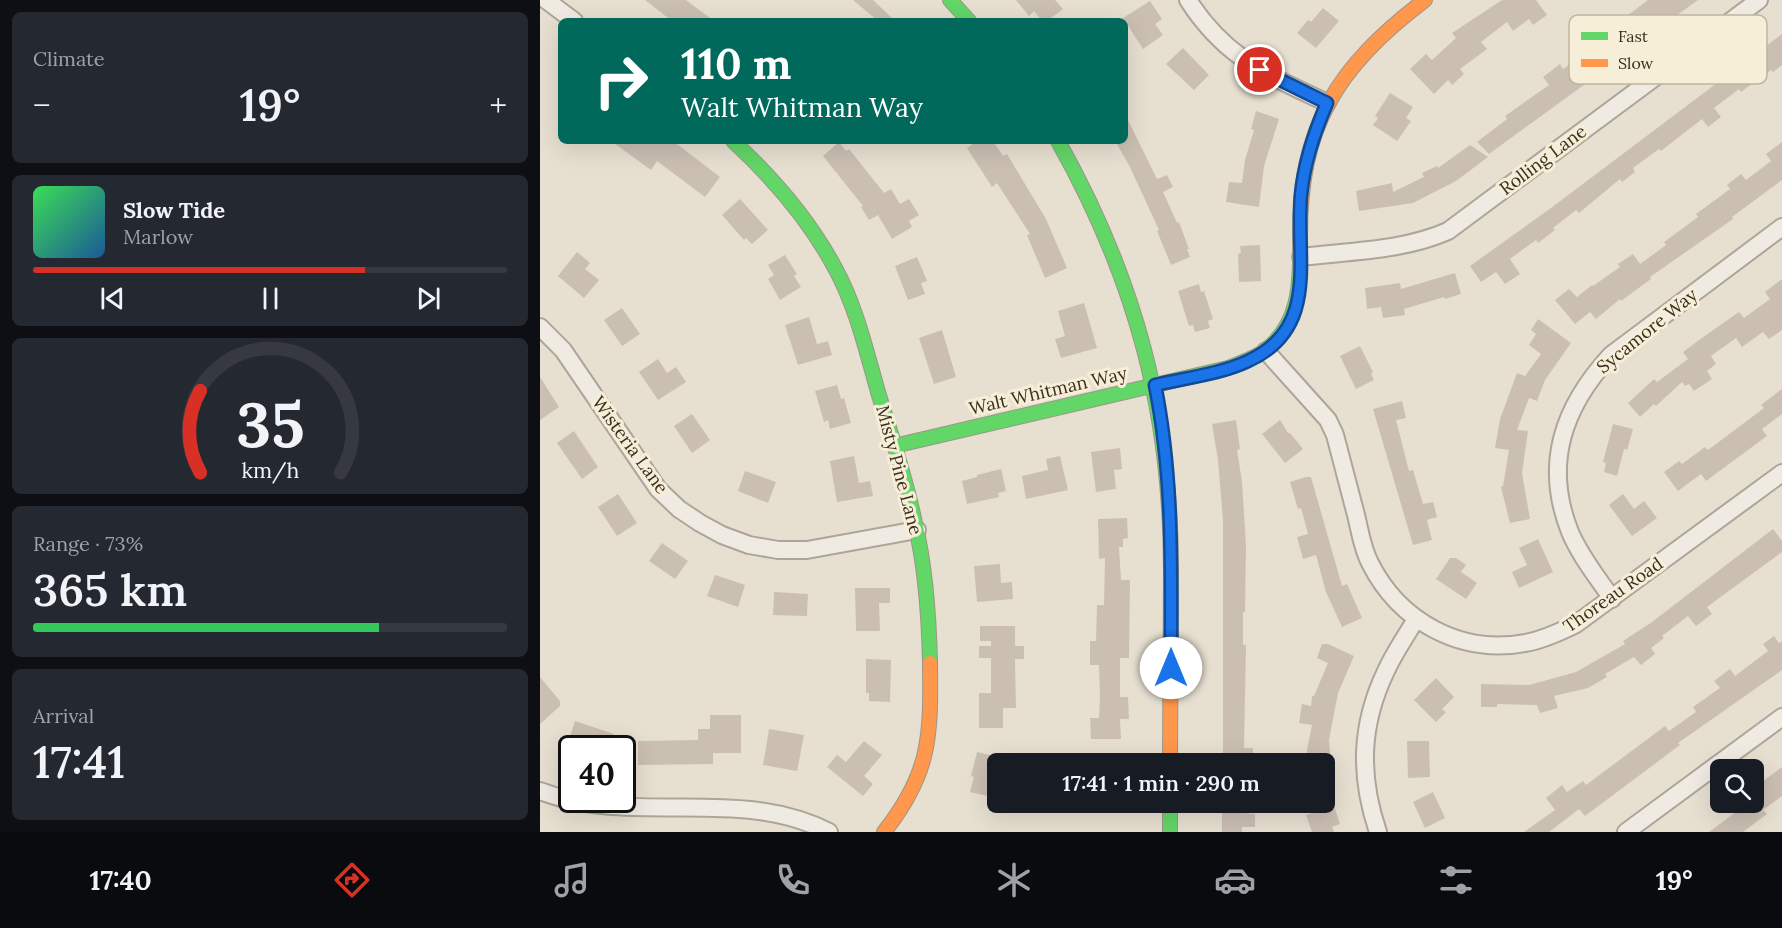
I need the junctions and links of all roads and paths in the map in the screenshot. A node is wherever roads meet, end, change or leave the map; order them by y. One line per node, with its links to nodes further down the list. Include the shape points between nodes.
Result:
1 (546, 0): 7 (street)
2 (950, 0): 8 (street)
3 (1188, 0): 10 (street, via 1233,52)
4 (1425, 0): 10 (street, Walt Whitman Way, via 1365,49)
5 (1759, 0): 6 (street, Rolling Lane)
6 (1739, 15)
7 (570, 18)
8 (966, 18)
9 (1646, 84): 14 (street, Rolling Lane, via 1448,231 1409,244)
10 (1327, 103): 14 (street, Walt Whitman Way, via 1305,167 1300,197)
11 (736, 144): 18 (street, Misty Pine Lane, via 787,195 836,269 854,309)
12 (1060, 144): 17 (street, via 1100,220 1121,270)
13 (1782, 227): 21 (street, Sycamore Way, via 1611,355 1575,402 1560,452 1562,506 1577,546)
14 (1301, 257): 16 (street, Walt Whitman Way, via 1297,308 1290,324)
15 (540, 327): 20 (street, Wisteria Lane, via 563,350 658,489 700,524 749,545 778,550 807,550)
16 (1266, 351): 17 (street, Walt Whitman Way, via 1248,362); 22 (street, Thoreau Road, via 1328,420 1370,564 1384,588)
17 (1155, 385): 18 (street, Walt Whitman Way); 24 (street, via 1171,524)
18 (894, 446): 20 (street, Misty Pine Lane)
19 (1782, 472): 21 (street, Thoreau Road)
20 (917, 531): 28 (street, Misty Pine Lane, via 930,640 928,742 914,789)
21 (1611, 599): 22 (street, Thoreau Road, via 1552,636 1499,646 1453,639)
22 (1416, 619): 30 (street, via 1386,670 1367,726 1364,775)
23 (1782, 717): 31 (street)
24 (1170, 753)
25 (540, 791): 27 (street, via 587,805 750,808 786,814)
26 (1170, 813): 29 (street)
27 (829, 832)
28 (884, 832)
29 (1170, 832)
30 (1378, 832)
31 (1626, 832)

